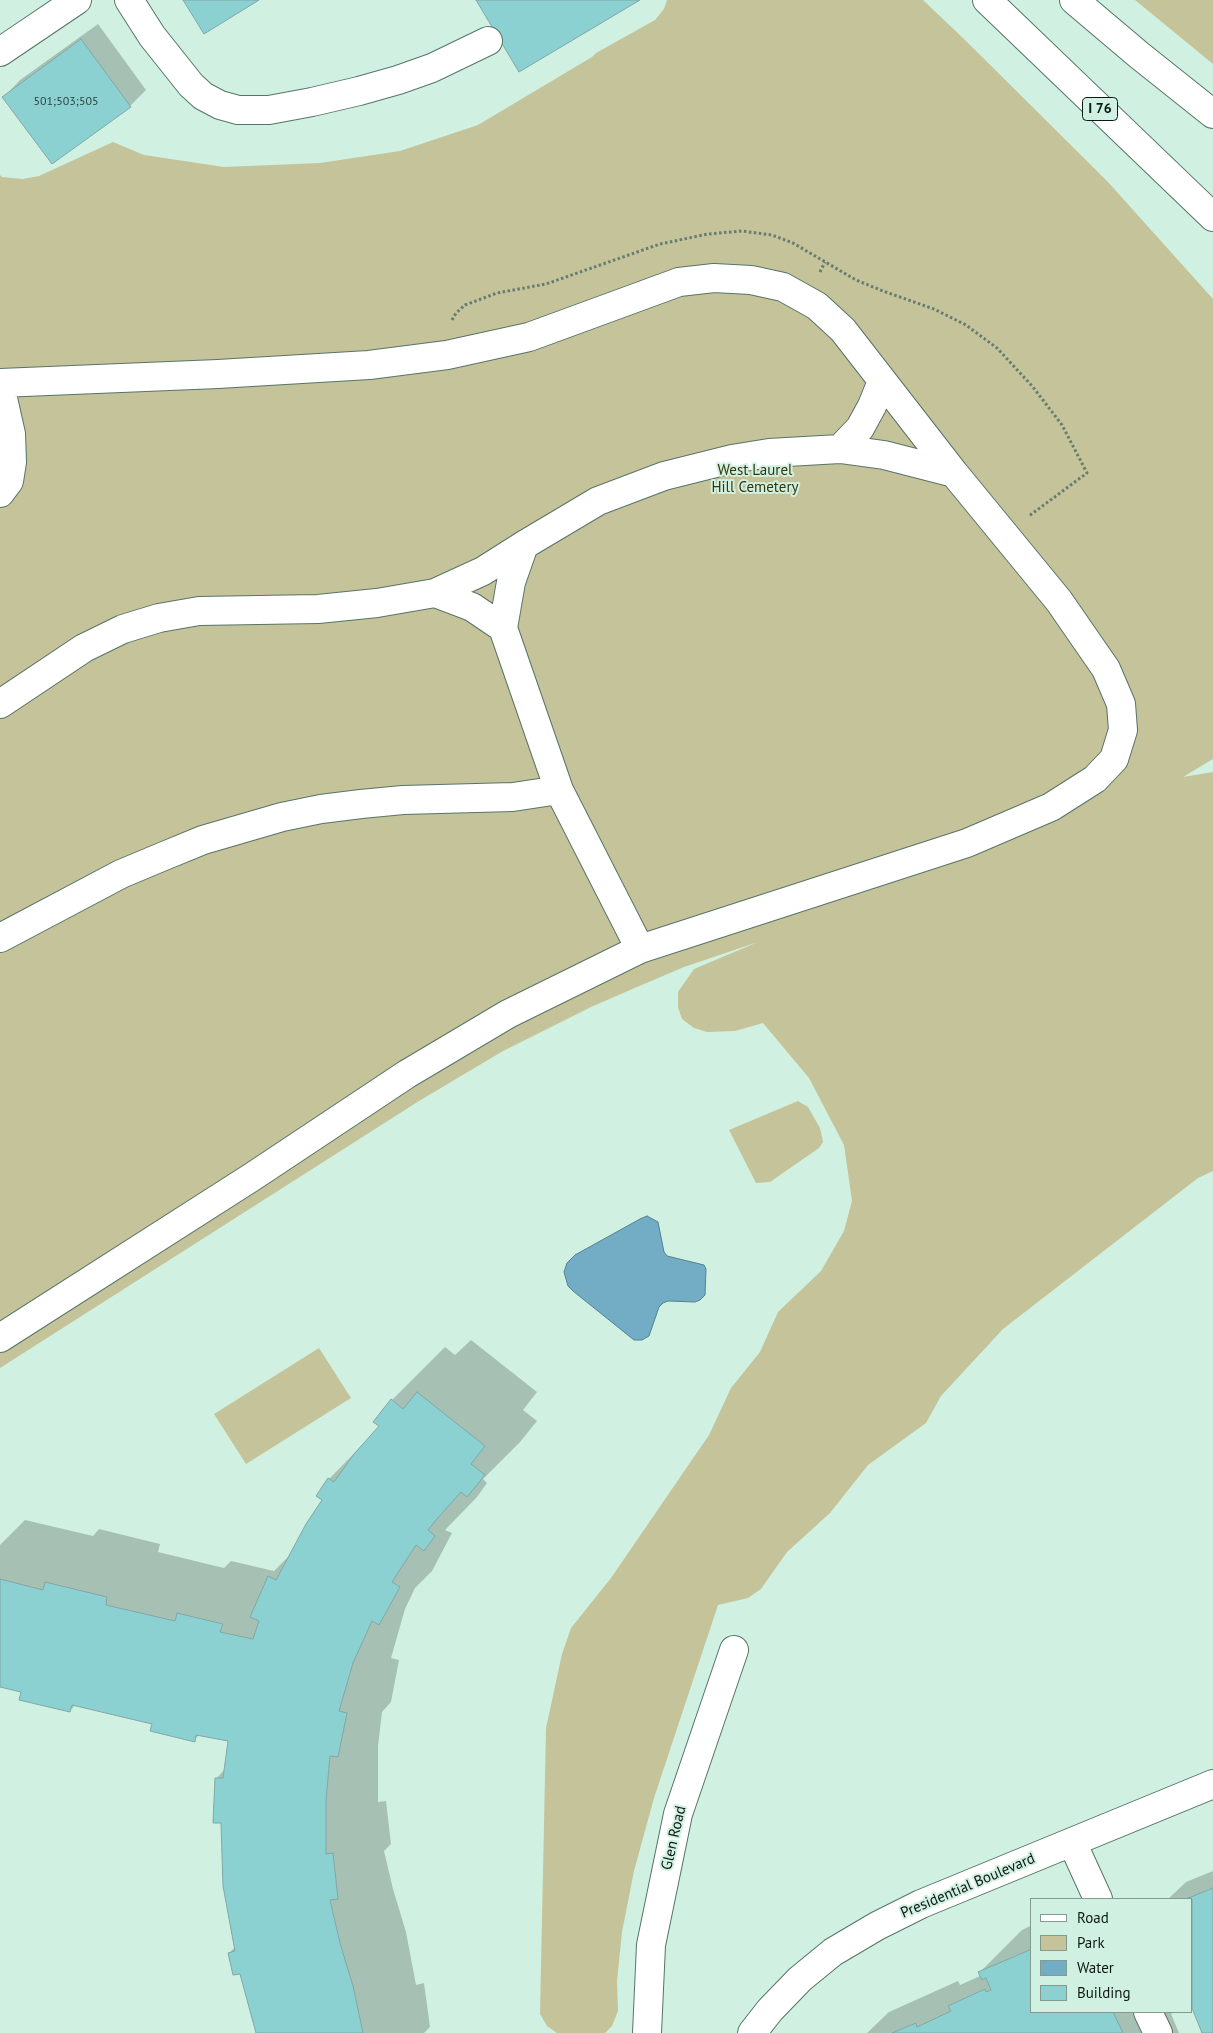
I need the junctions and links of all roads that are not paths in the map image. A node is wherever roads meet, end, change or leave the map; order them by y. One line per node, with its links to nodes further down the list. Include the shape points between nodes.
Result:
1 (77, 0): 6 (main road)
2 (129, 0): 5 (main road, via 152,36 191,84 220,105 238,110 269,110 375,87 432,68)
3 (987, 0): 8 (main road, I 76)
4 (1074, 0): 7 (main road)
5 (488, 41)
6 (0, 52)
7 (1213, 114)
8 (1213, 217)
9 (882, 381): 10 (main road, via 843,330 817,306 783,287 750,280 714,278 679,282 529,337 447,355 369,364 218,374); 11 (main road, via 860,428); 12 (main road)
10 (0, 384): 13 (main road, via 11,434 12,462 9,481)
11 (840, 450): 12 (main road, via 884,455); 14 (main road, via 769,453 664,476 598,501)
12 (954, 473): 20 (main road, via 1059,601 1106,669 1121,704 1123,730 1114,759 1095,779 1051,808 967,844)
13 (0, 493)
14 (524, 545): 15 (main road, via 483,571); 16 (main road, via 511,582)
15 (435, 593): 16 (main road, via 472,607); 17 (main road, via 318,609 198,611 159,618 123,629 84,648)
16 (502, 628): 18 (main road)
17 (0, 704)
18 (559, 790): 19 (main road, via 513,797 361,804 274,819 203,840 164,856 112,879); 20 (main road)
19 (0, 938)
20 (640, 949): 21 (main road, via 508,1014 407,1074 237,1188)
21 (0, 1338)
22 (734, 1650): 27 (main road, Glen Road, via 678,1814 651,1945)
23 (1213, 1784): 24 (main road, Presidential Boulevard)
24 (1072, 1842): 25 (main road); 28 (main road, Presidential Boulevard, via 921,1904 833,1952 800,1979)
25 (1098, 1898)
26 (1148, 2013): 29 (main road)
27 (647, 2033)
28 (752, 2033)
29 (1158, 2033)

